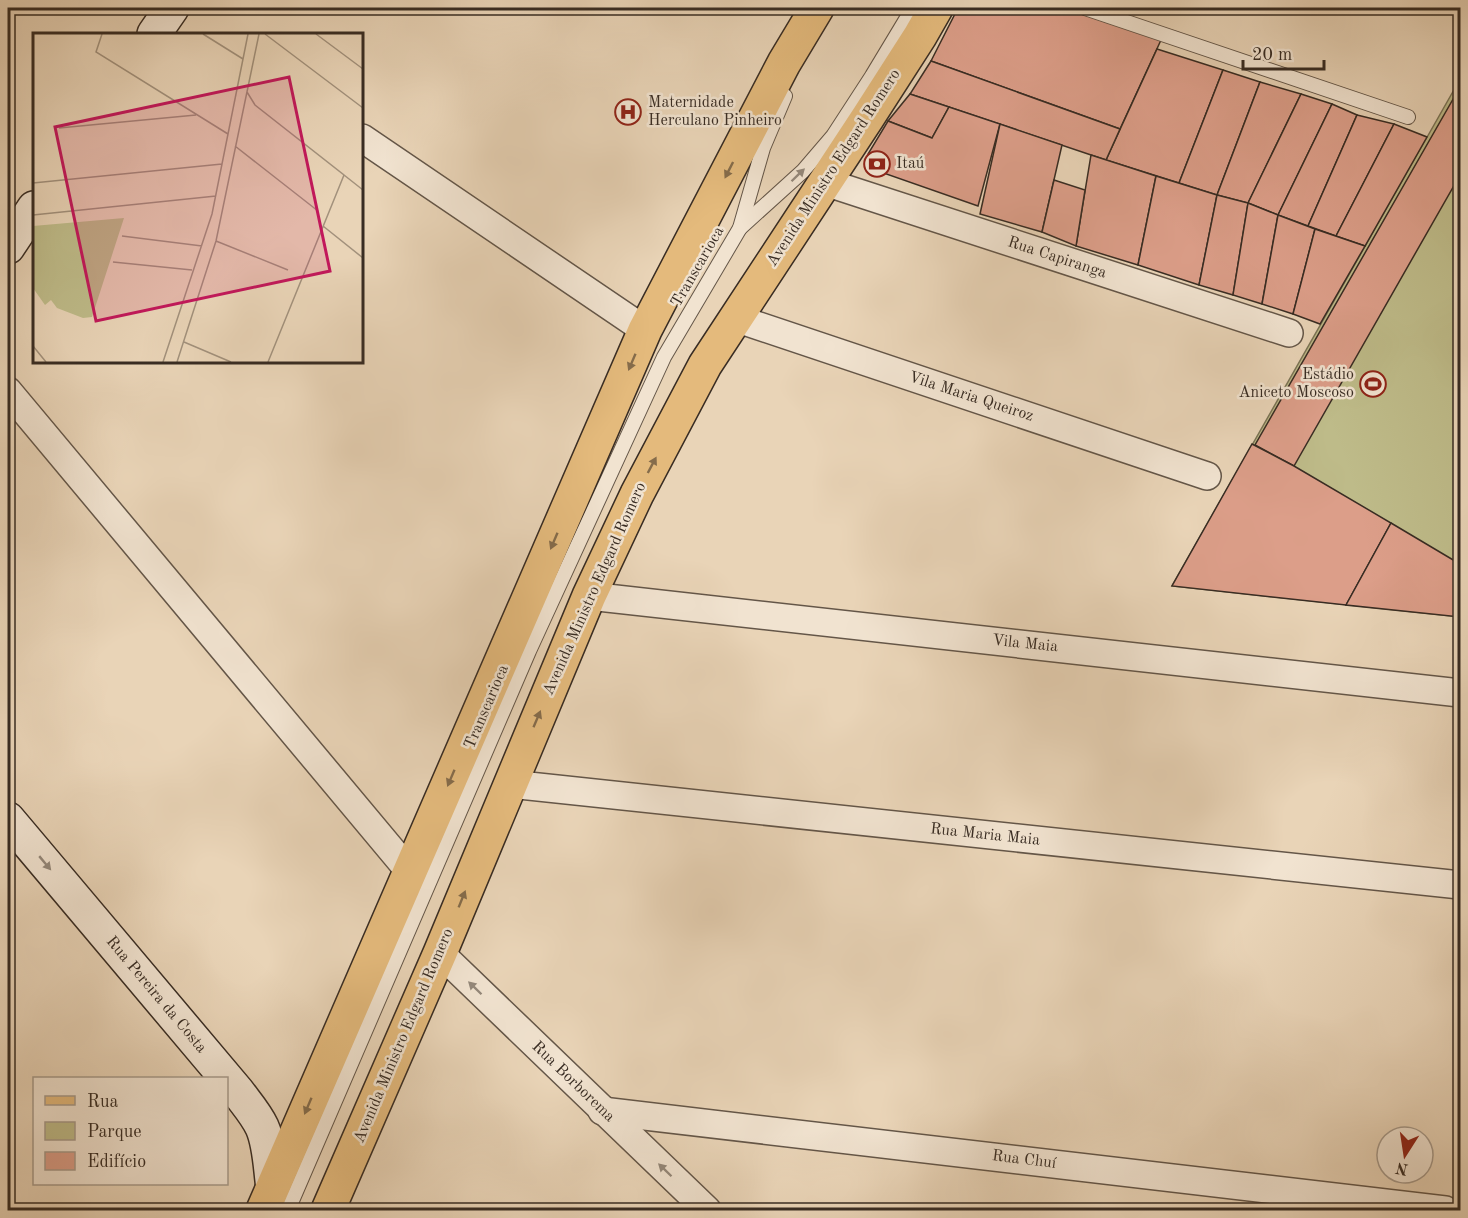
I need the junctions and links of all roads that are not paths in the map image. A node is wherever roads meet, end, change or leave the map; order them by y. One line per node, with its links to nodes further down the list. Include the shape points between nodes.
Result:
1 (172, 8): 6 (main road)
2 (817, 8): 15 (main road, one-way to 15, via 784,63)
3 (914, 8): 12 (lane, Transcarioca, one-way to 3, via 802,171 832,136)
4 (936, 8): 10 (main road, Avenida Ministro Edgard Romero)
5 (1085, 8): 8 (lane)
6 (155, 33)
7 (790, 86): 12 (lane, Transcarioca, via 763,148)
8 (1408, 117)
9 (363, 139): 15 (street)
10 (825, 182): 14 (main road, Avenida Ministro Edgard Romero); 16 (street, Rua Capiranga)
11 (33, 210): 13 (main road)
12 (740, 228): 29 (lane, Transcarioca, via 664,357)
13 (8, 247)
14 (735, 318): 18 (street, Vila Maria Queiroz); 19 (main road, Avenida Ministro Edgard Romero, one-way to 14, via 636,494 705,364)
15 (645, 330): 23 (main road, one-way to 23)
16 (1290, 333)
17 (8, 391): 23 (street)
18 (1207, 476)
19 (589, 596): 20 (street, Vila Maia); 21 (main road, Avenida Ministro Edgard Romero, one-way to 19)
20 (1461, 693)
21 (510, 784): 24 (street, Rua Maria Maia); 25 (main road, Avenida Ministro Edgard Romero, one-way to 21)
22 (8, 819): 26 (main road, Rua Pereira da Costa, one-way to 26)
23 (410, 872): 29 (main road, one-way to 29)
24 (1461, 885)
25 (440, 953): 28 (street, Rua Borborema, one-way to 25); 30 (main road, Avenida Ministro Edgard Romero)
26 (225, 1077)
27 (228, 1080): 29 (main road, Rua Pereira da Costa, one-way to 29, via 262,1128)
28 (602, 1111): 31 (street, Rua Borborema, one-way to 28); 32 (street, Rua Chuí)
29 (274, 1203)
30 (328, 1210)
31 (707, 1210)
32 (1445, 1210)

